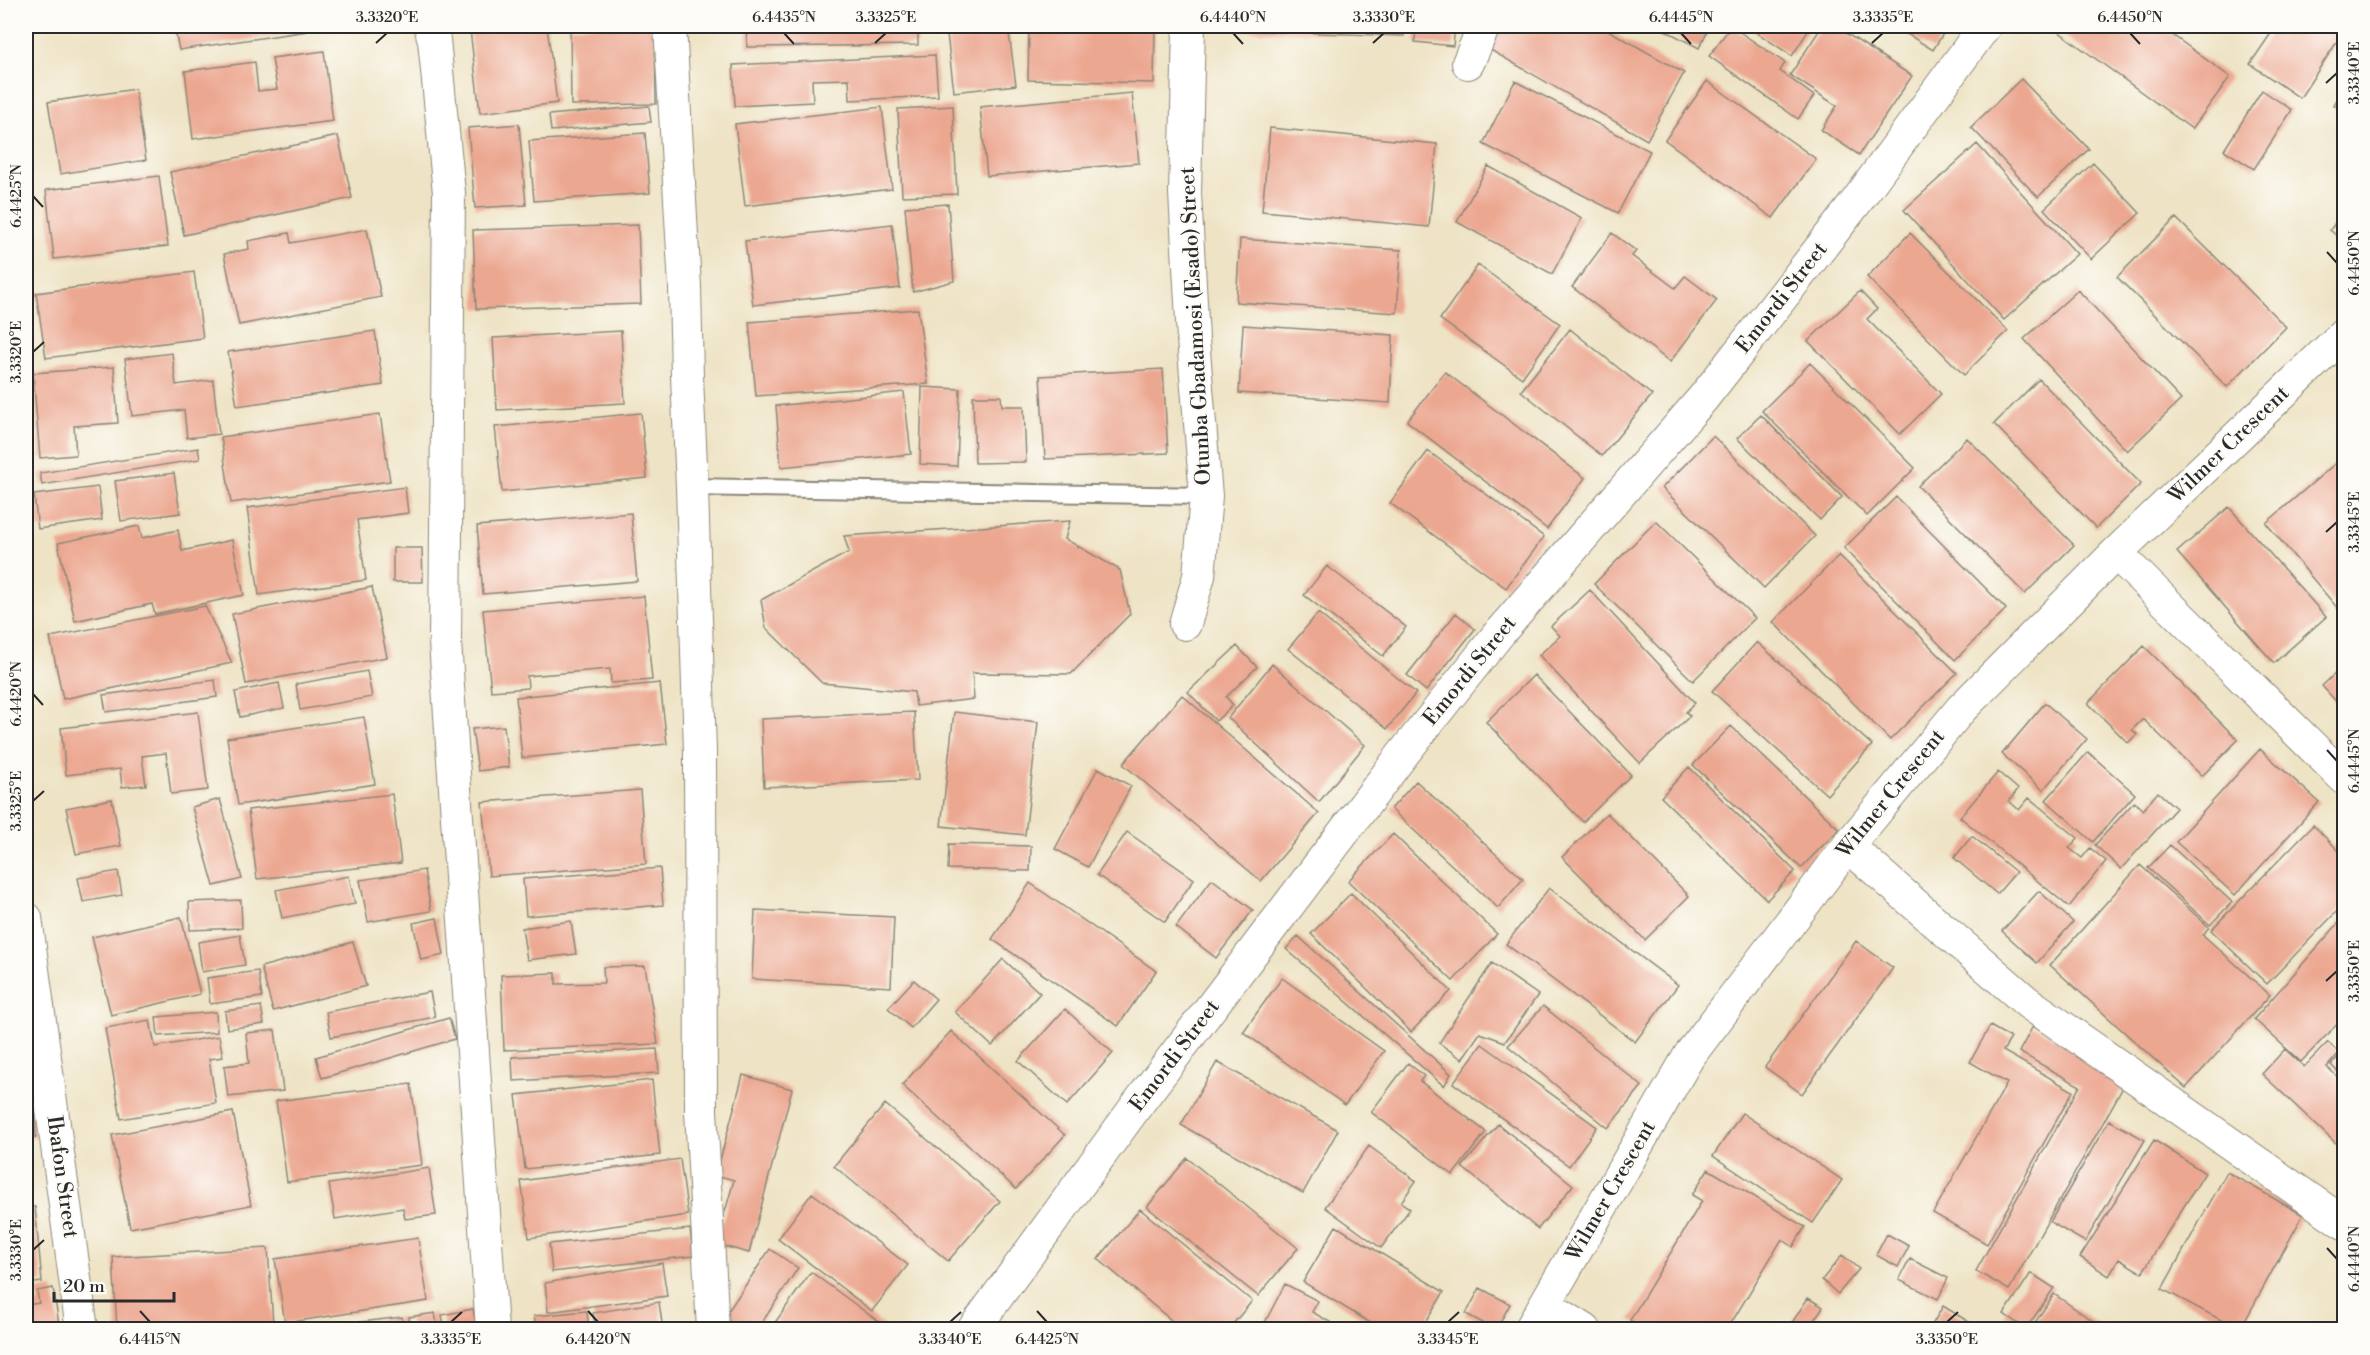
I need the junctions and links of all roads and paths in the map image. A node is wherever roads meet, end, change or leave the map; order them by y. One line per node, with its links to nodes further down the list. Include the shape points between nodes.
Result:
1 (430, 26): 18 (street, via 449,193 445,642)
2 (670, 26): 8 (street)
3 (1189, 26): 9 (street, Otunba Gbadamosi (Esado) Street, via 1185,193)
4 (1484, 26): 6 (street)
5 (1985, 26): 20 (street, Emordi Street, via 1854,205 1712,387 1501,631 1403,754)
6 (1468, 63)
7 (2344, 334): 10 (street, Wilmer Crescent)
8 (692, 487): 9 (lane); 19 (street, via 700,752 701,1111)
9 (1206, 496): 11 (street, Otunba Gbadamosi (Esado) Street, via 1199,576)
10 (2116, 553): 12 (street); 13 (street, Wilmer Crescent, via 1961,710)
11 (1185, 624)
12 (2344, 778)
13 (1848, 846): 15 (street, via 2026,1002); 16 (street, Wilmer Crescent, via 1689,1056)
14 (26, 918): 17 (street, Ibafon Street)
15 (2344, 1223)
16 (1538, 1317): 21 (street)
17 (82, 1329)
18 (492, 1329)
19 (713, 1329)
20 (973, 1329)
21 (1585, 1329)

